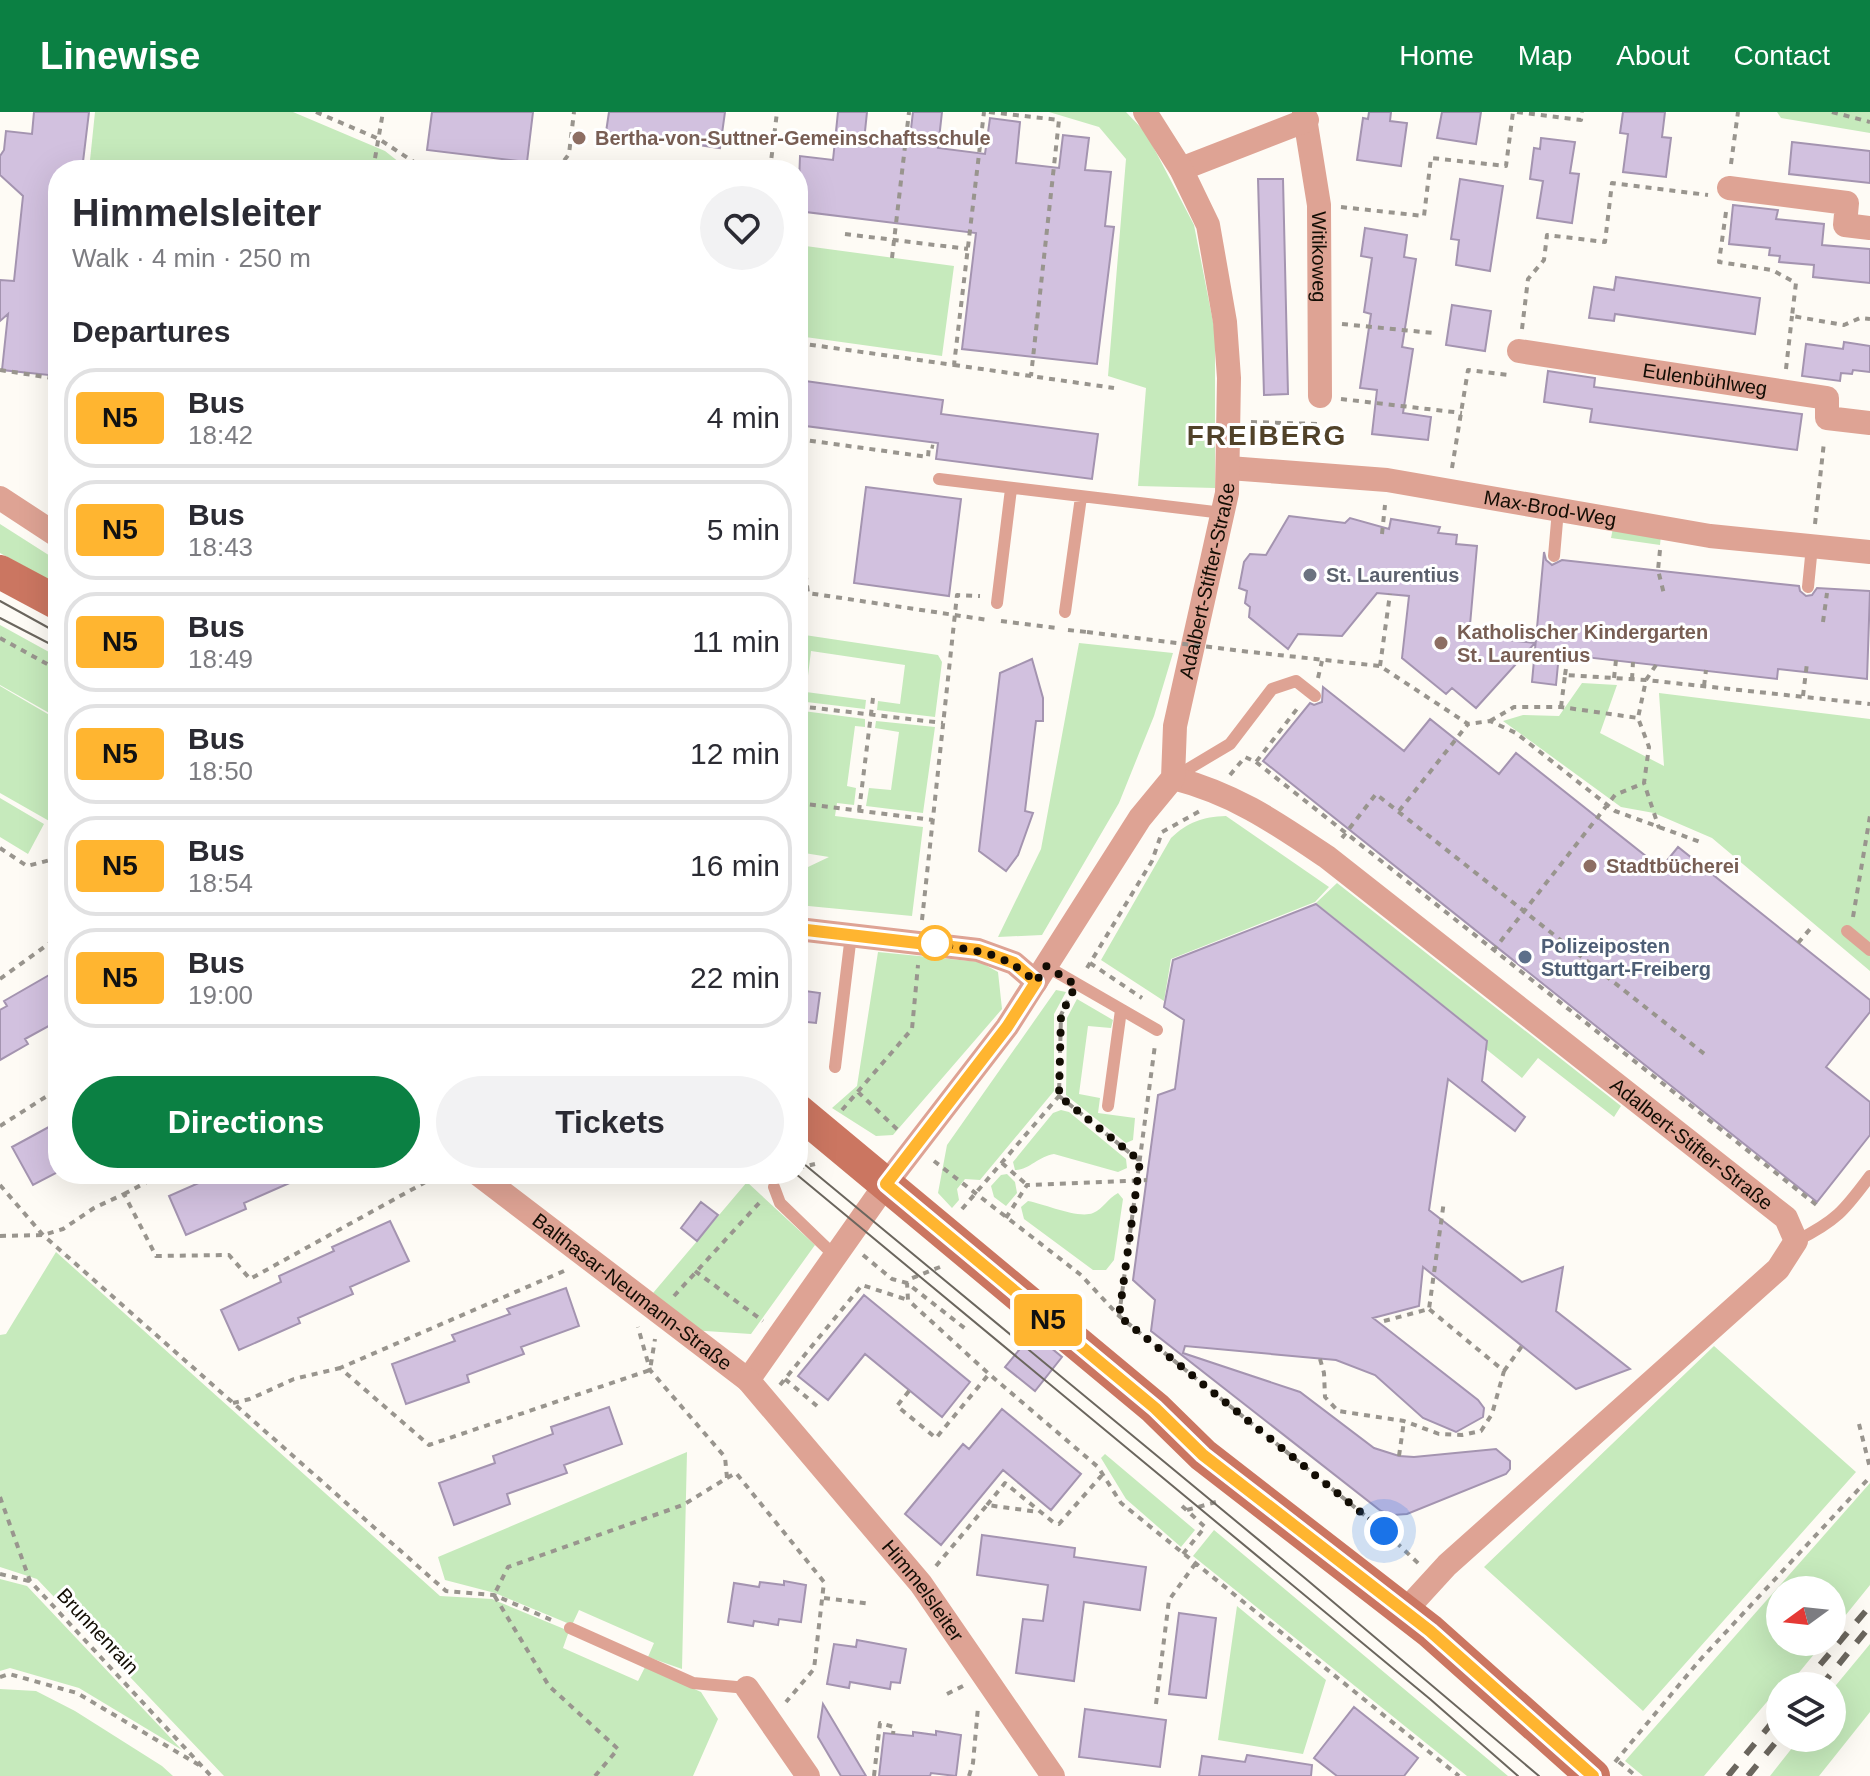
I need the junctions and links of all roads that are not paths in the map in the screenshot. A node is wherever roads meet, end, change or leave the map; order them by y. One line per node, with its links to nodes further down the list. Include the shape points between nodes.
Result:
1 (1145, 112): 3 (street, Adalbert-Stifter-Straße)
2 (1306, 116): 3 (street, Witikoweg); 7 (street, Witikoweg, via 1319,205)
3 (1181, 169): 9 (street, Adalbert-Stifter-Straße, via 1208,225 1225,322)
4 (1720, 198): 5 (street, via 1847,203 1845,225)
5 (1870, 228)
6 (1519, 351): 8 (street, Eulenbühlweg, via 1827,398 1827,418)
7 (1320, 396)
8 (1870, 423)
9 (1229, 468): 14 (street, Max-Brod-Weg, via 1387,480); 15 (street, Adalbert-Stifter-Straße)
10 (939, 479): 11 (lane)
11 (1011, 489): 12 (lane); 23 (lane)
12 (1081, 497): 15 (lane); 24 (lane)
13 (0, 498): 16 (street)
14 (1558, 510): 17 (street, Max-Brod-Weg, via 1710,536); 19 (lane)
15 (1223, 513): 26 (street, Adalbert-Stifter-Straße, via 1175,726)
16 (48, 529)
17 (1812, 546): 18 (street, Max-Brod-Weg); 21 (lane)
18 (1870, 552)
19 (1554, 556)
20 (0, 572): 22 (main road)
21 (1808, 587)
22 (48, 598)
23 (997, 603)
24 (1065, 612)
25 (1313, 694): 26 (lane, via 1296,681 1272,689 1230,744)
26 (1173, 778): 31 (street, via 1140,818); 41 (street, Adalbert-Stifter-Straße, via 1219,791 1259,811 1327,857 1786,1218)
27 (808, 930): 29 (street)
28 (1847, 931): 30 (lane)
29 (851, 935): 31 (street, via 978,950); 34 (lane)
30 (1870, 950)
31 (1041, 974): 32 (lane, via 1076,985); 39 (street, via 1007,1027)
32 (1121, 1010): 33 (lane); 35 (lane)
33 (1157, 1030)
34 (835, 1067)
35 (1108, 1106)
36 (811, 1121): 39 (main road)
37 (1870, 1176): 41 (lane, via 1827,1226)
38 (491, 1184): 43 (street, Balthasar-Neumann-Straße)
39 (886, 1184): 42 (street, Balthasar-Neumann-Straße); 44 (main road, via 1155,1408 1203,1455)
40 (774, 1187): 42 (lane, via 780,1203)
41 (1796, 1241): 44 (street, via 1778,1269 1434,1579)
42 (845, 1261): 43 (street, Balthasar-Neumann-Straße)
43 (748, 1380): 49 (street, Himmelsleiter, via 921,1584)
44 (1404, 1612): 47 (main road)
45 (570, 1628): 46 (lane, via 693,1683)
46 (747, 1688): 48 (street)
47 (1611, 1767)
48 (808, 1776)
49 (1053, 1776)

